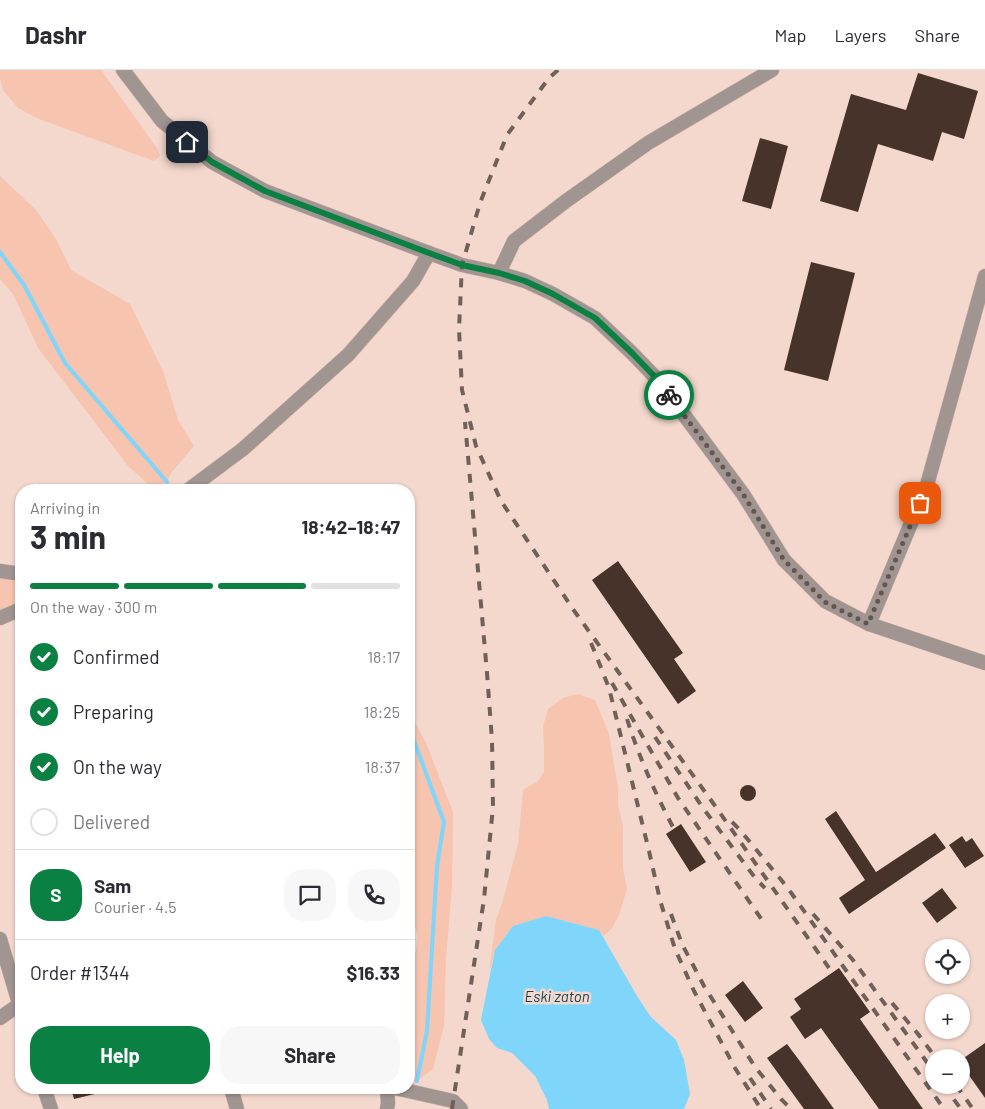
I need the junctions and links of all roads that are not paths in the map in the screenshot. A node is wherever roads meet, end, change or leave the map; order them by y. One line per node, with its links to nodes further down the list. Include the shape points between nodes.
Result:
1 (123, 70): 3 (street, via 162,121 212,162 265,191)
2 (772, 70): 4 (street, via 648,143 566,200 514,241)
3 (429, 253): 4 (street); 6 (street, via 413,281 348,354 243,450)
4 (499, 273): 11 (street, via 553,294 595,318 632,353 658,380 743,494 784,560 825,602)
5 (985, 276): 11 (street, via 927,485)
6 (196, 484)
7 (0, 571): 8 (street)
8 (15, 573)
9 (15, 612): 10 (street)
10 (0, 618)
11 (868, 624): 12 (street)
12 (985, 663)
13 (0, 939): 14 (street)
14 (15, 990)
15 (15, 1010): 16 (street)
16 (0, 1018)
17 (415, 1093): 24 (street, via 453,1102)
18 (46, 1094): 21 (street)
19 (233, 1094): 22 (street)
20 (387, 1094): 23 (street)
21 (51, 1109)
22 (237, 1109)
23 (387, 1109)
24 (461, 1109)

